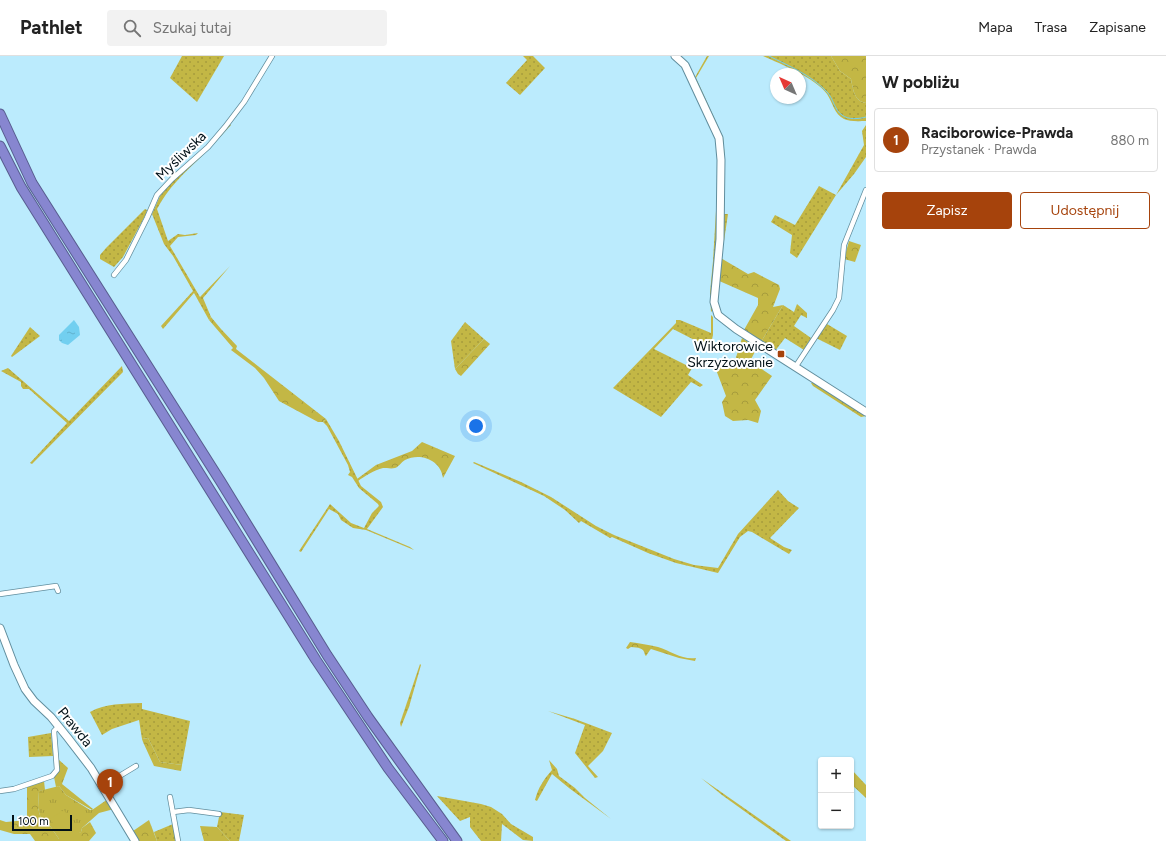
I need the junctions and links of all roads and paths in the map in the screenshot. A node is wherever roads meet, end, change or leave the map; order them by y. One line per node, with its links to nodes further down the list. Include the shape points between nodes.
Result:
1 (272, 56): 6 (street, Myśliwska, via 244,102 225,127 157,195 126,260)
2 (675, 56): 7 (street, via 685,65 719,138 720,239 714,302 718,315)
3 (0, 114): 22 (highway, via 32,183 327,655)
4 (0, 146): 21 (highway, via 21,186 89,297 316,660 388,768)
5 (866, 190): 7 (street, via 844,245 839,298)
6 (114, 275)
7 (796, 366): 8 (street)
8 (866, 412)
9 (58, 592): 10 (street, via 56,586)
10 (0, 594)
11 (0, 628): 12 (street, Prawda, via 25,689 34,702)
12 (59, 726): 14 (street, Prawda); 15 (street, via 54,731 57,770 52,776)
13 (136, 766): 14 (street)
14 (103, 786): 19 (street, Prawda)
15 (0, 791)
16 (170, 797): 17 (street)
17 (173, 812): 18 (street, via 188,810); 20 (street)
18 (219, 814)
19 (135, 841)
20 (178, 841)
21 (443, 841)
22 (457, 841)

